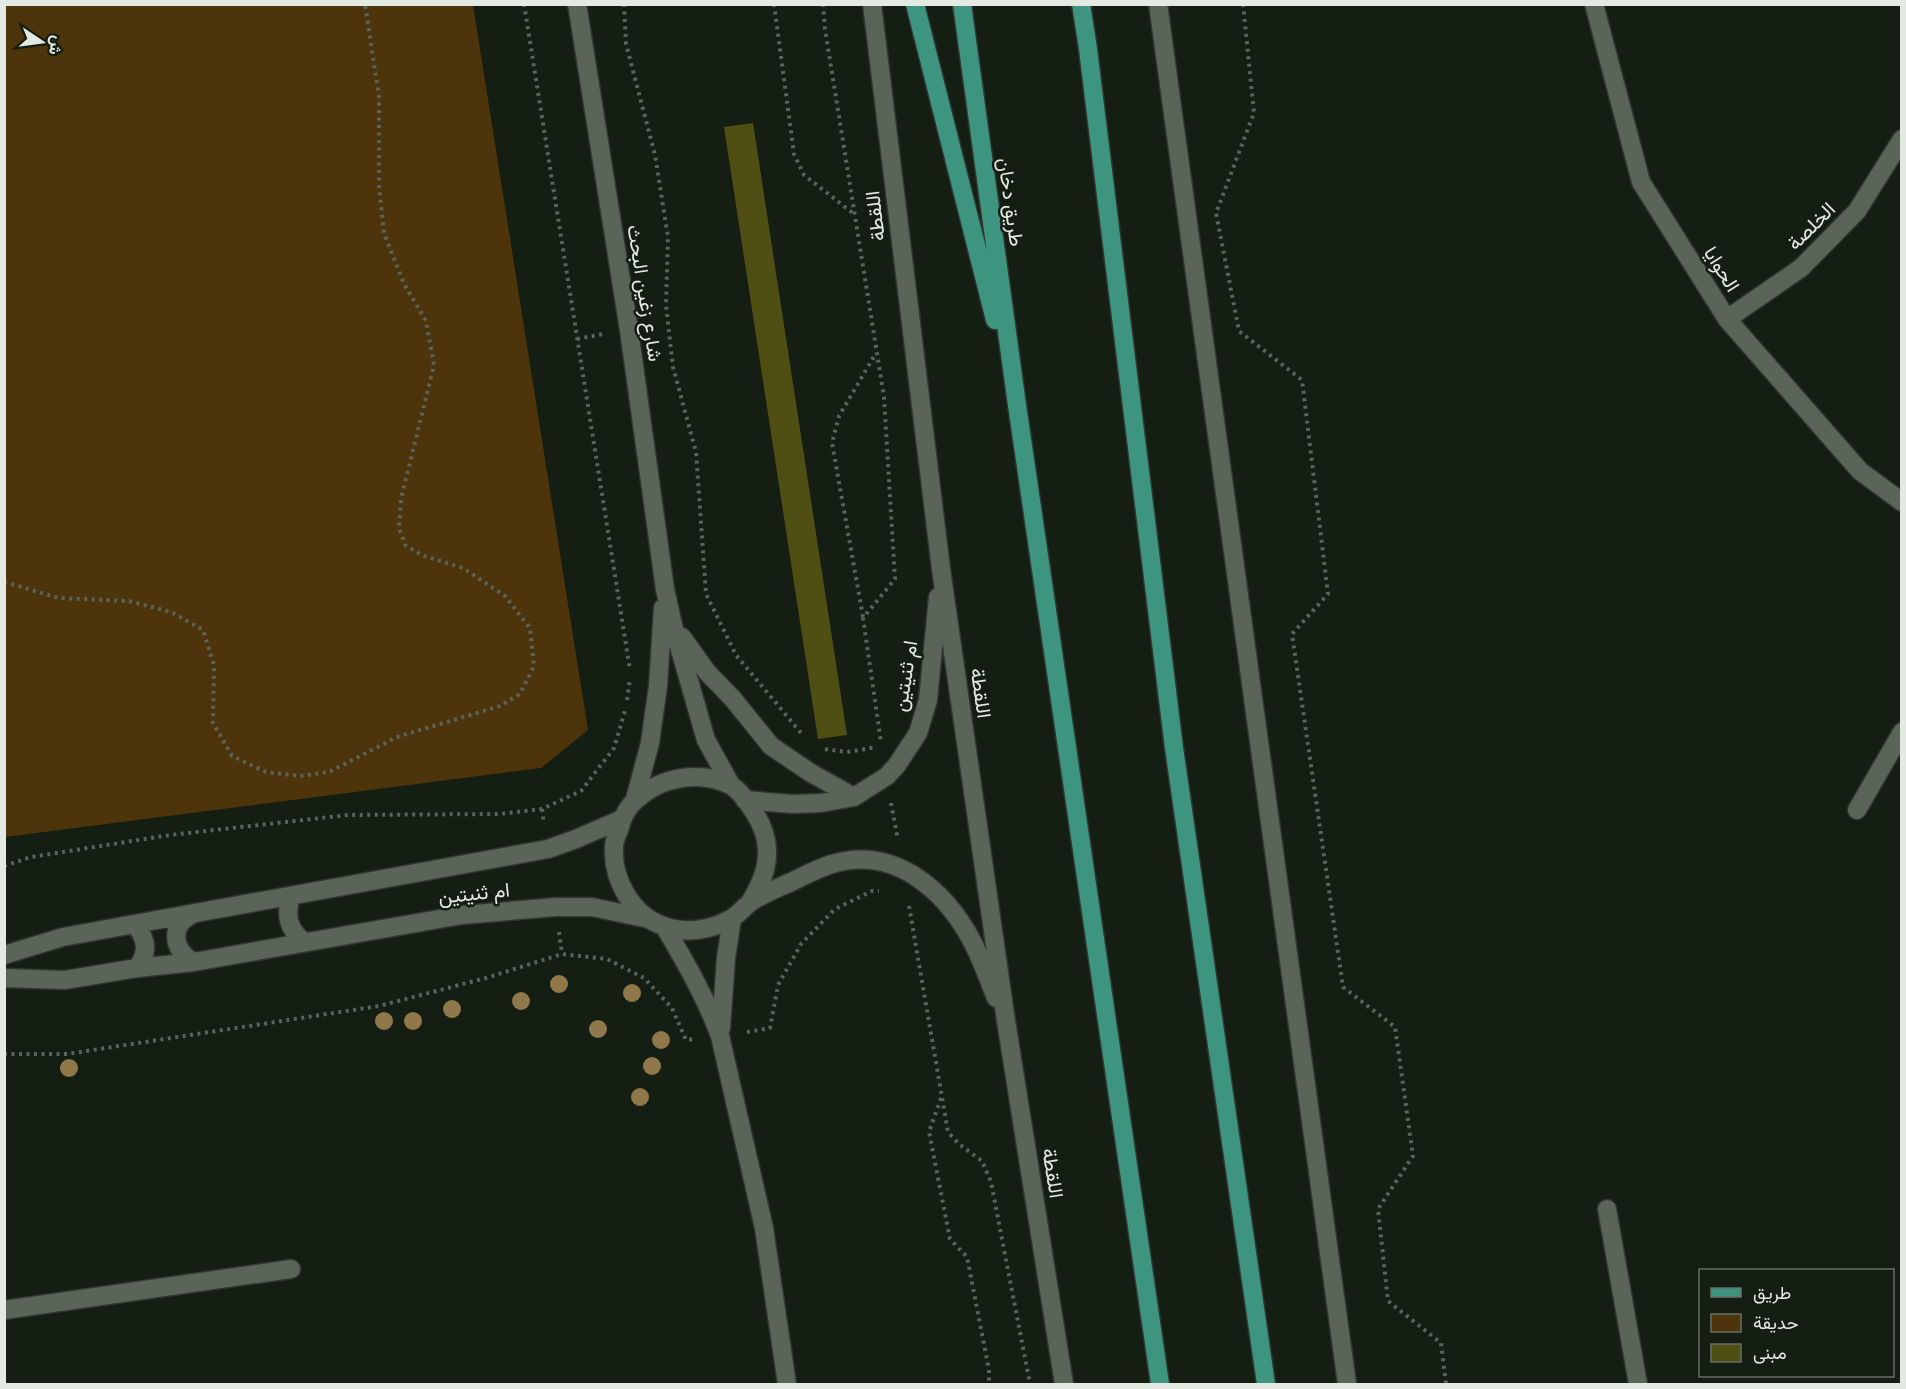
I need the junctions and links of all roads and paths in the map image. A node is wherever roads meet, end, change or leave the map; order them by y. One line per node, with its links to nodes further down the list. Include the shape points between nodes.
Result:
1 (365, 4): 22 (path, via 379,98 379,186 384,232 404,284 426,321 434,365 401,499 399,528 406,546 463,568 505,596 530,628 534,666 520,694 500,706 397,737 328,772 300,776 266,772 232,756 213,723 214,665 203,630 171,612 129,601 59,598)
2 (524, 4): 36 (path, via 630,671 626,709 614,747 581,791 542,810 336,817 170,835 31,857)
3 (577, 4): 23 (street, شارع زغين البحث)
4 (624, 4): 27 (path, via 626,44 655,155 668,237 666,305 673,367 696,452 706,594 736,655)
5 (774, 4): 16 (path, via 794,154 804,175)
6 (872, 4): 21 (street, اللقطة)
7 (915, 4): 19 (main road)
8 (962, 4): 19 (main road, طريق دخان)
9 (1081, 4): 14 (main road)
10 (1086, 4): 14 (main road)
11 (1158, 4): 61 (street)
12 (1243, 4): 62 (path, via 1254,114 1216,213 1239,331 1302,380 1328,594 1292,634 1293,646 1343,987 1395,1027 1413,1156 1378,1209 1388,1301 1441,1343)
13 (1594, 4): 17 (street, الحوايا, via 1641,182)
14 (1088, 49): 60 (main road, via 1174,748)
15 (1902, 140): 17 (street, الخلصة, via 1857,211 1801,268)
16 (855, 214)
17 (1726, 319): 20 (street, الحوايا, via 1860,471)
18 (877, 352): 24 (path, via 839,417 832,443)
19 (1017, 405): 59 (main road)
20 (1902, 502)
21 (941, 569): 31 (street, ام ثنيتين, via 928,700 918,733 897,765); 49 (street, اللقطة)
22 (4, 582)
23 (665, 589): 25 (street, شارع زغين البحث); 32 (street, شارع زغين البحث, via 650,743)
24 (863, 618)
25 (673, 625): 30 (street, شارع زغين البحث, via 706,740); 31 (street, via 707,672 771,746)
26 (1902, 732): 34 (street)
27 (806, 739)
28 (882, 746): 29 (path, via 847,752)
29 (824, 749)
30 (731, 785): 32 (street, via 680,777 656,785); 33 (street)
31 (854, 797): 33 (street, ام ثنيتين, via 792,804)
32 (635, 800): 35 (street)
33 (745, 800): 39 (street, via 761,822 767,849 764,877)
34 (1857, 810)
35 (622, 819): 38 (street, ام ثنيتين, via 548,849); 42 (street, via 614,846 616,874 629,900)
36 (4, 866)
37 (884, 891): 50 (path, via 872,891 835,909 801,944 778,986 770,1028)
38 (291, 896): 40 (street, ام ثنيتين); 44 (street, via 288,922)
39 (751, 901): 41 (street); 49 (street, via 832,864 881,861 903,868 933,888 954,912 974,944)
40 (196, 912): 43 (street, ام ثنيتين); 46 (street, via 187,916 176,932 179,950)
41 (732, 919): 42 (street, via 710,928 687,931); 50 (street)
42 (656, 923): 44 (street, ام ثنيتين, via 592,907 556,907 462,915); 50 (street, via 693,973)
43 (134, 924): 45 (street, ام ثنيتين, via 63,937); 47 (street, via 141,931 146,950)
44 (304, 942): 46 (street, ام ثنيتين)
45 (4, 955)
46 (194, 962): 47 (street, ام ثنيتين)
47 (137, 968): 48 (street, ام ثنيتين, via 65,980)
48 (4, 978)
49 (1006, 1022): 58 (street, اللقطة)
50 (720, 1036): 51 (path, via 686,1040 672,1008 644,978 607,959 562,954 379,1006 67,1054); 56 (street, via 764,1228)
51 (4, 1054)
52 (942, 1096): 57 (path, via 929,1132 950,1239 966,1257)
53 (1607, 1209): 63 (street)
54 (291, 1269): 55 (street)
55 (4, 1310)
56 (787, 1384)
57 (989, 1384)
58 (1064, 1384)
59 (1160, 1384)
60 (1266, 1384)
61 (1347, 1384)
62 (1446, 1384)
63 (1638, 1384)

